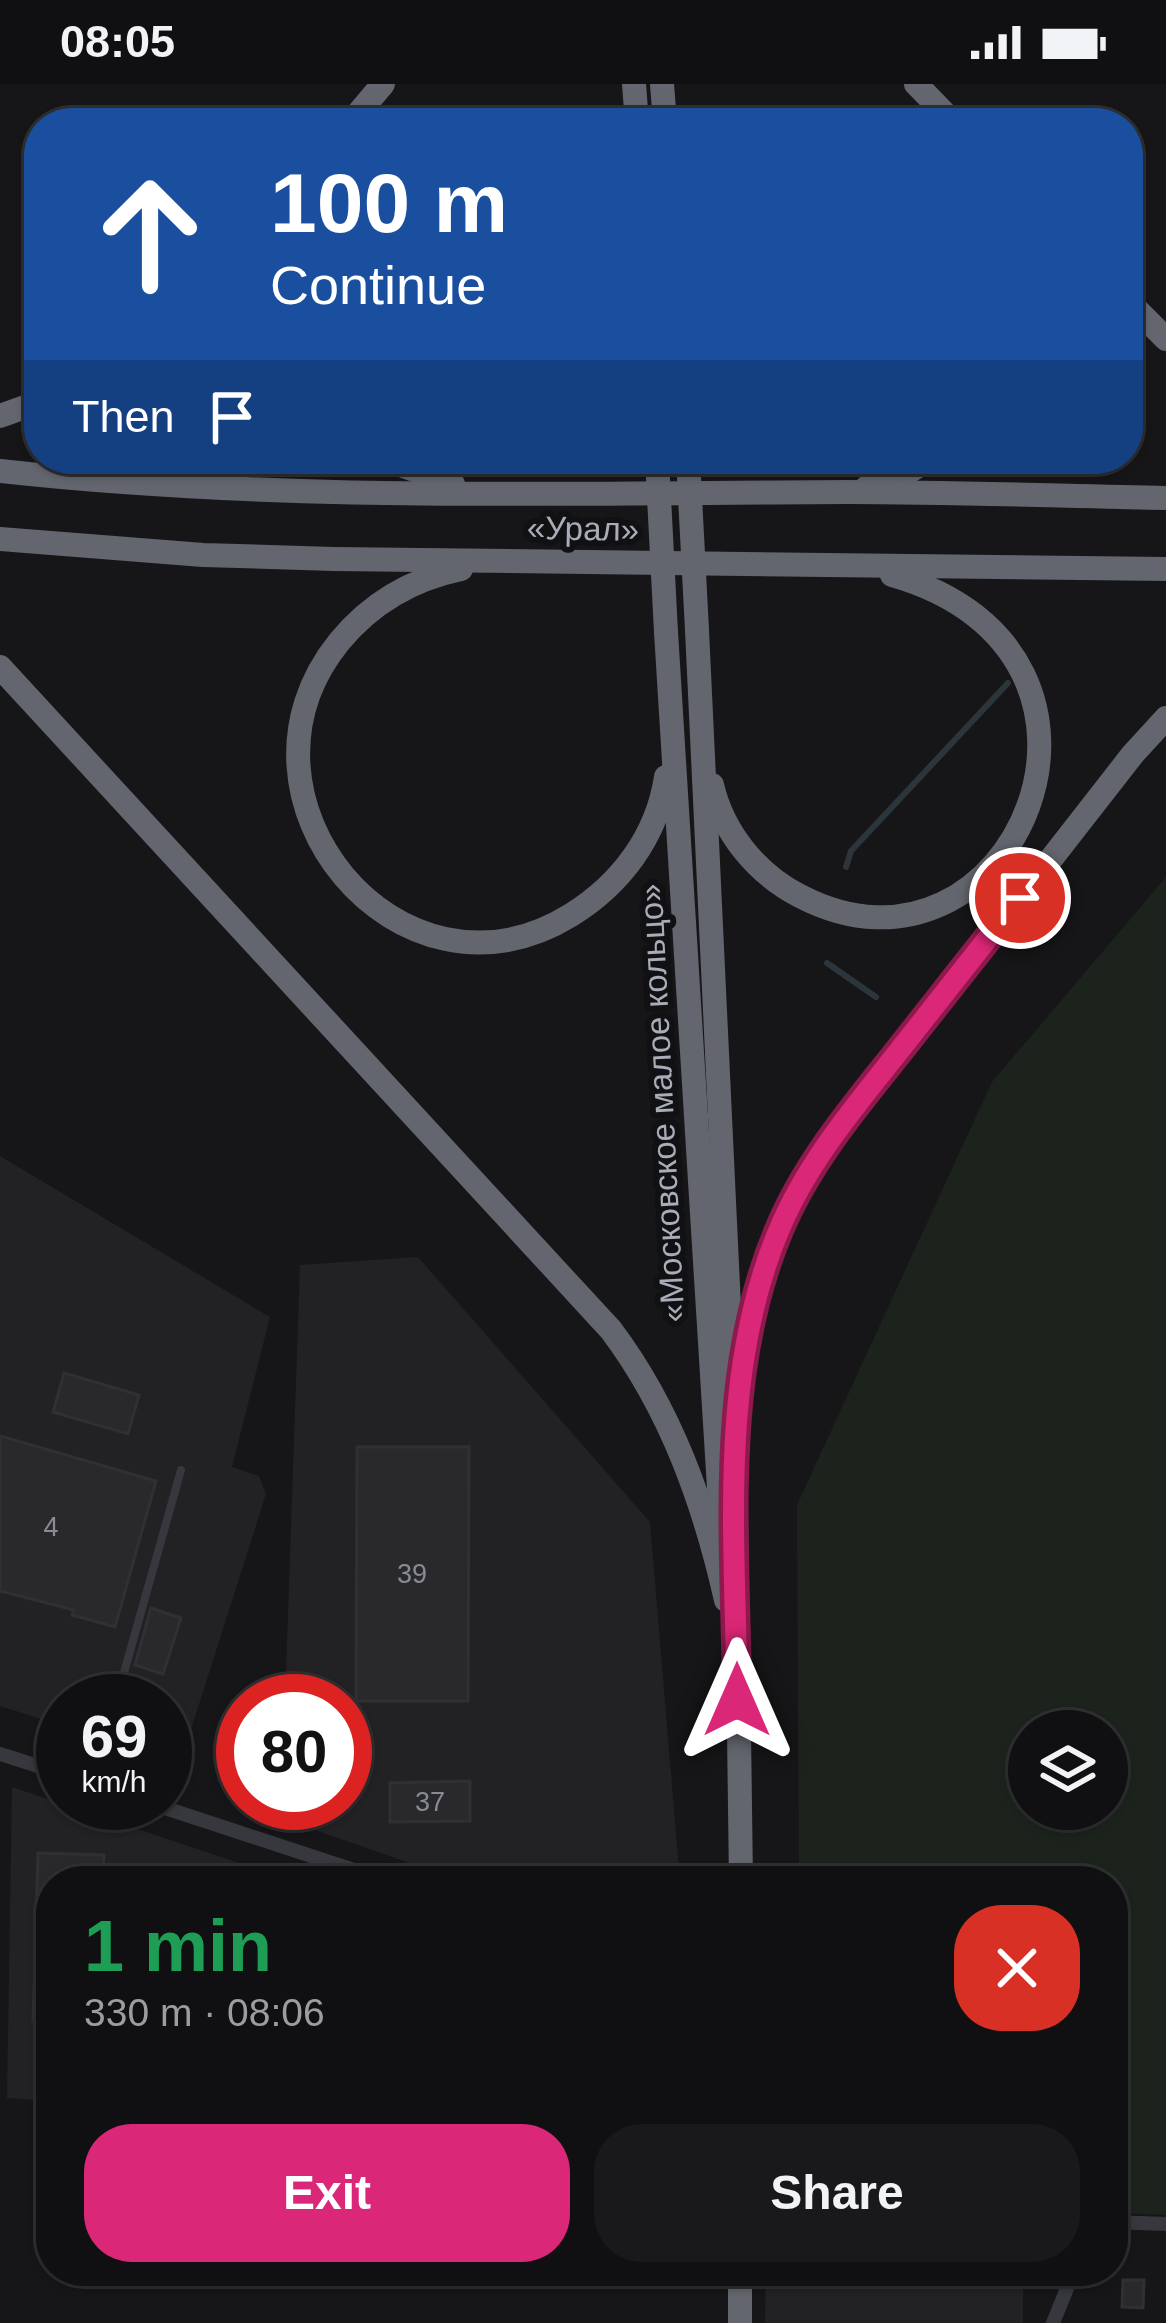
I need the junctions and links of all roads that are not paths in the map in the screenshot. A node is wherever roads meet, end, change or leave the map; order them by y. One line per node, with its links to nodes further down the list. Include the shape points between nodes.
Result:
1 (383, 84): 3 (highway)
2 (916, 84): 4 (highway)
3 (363, 108)
4 (939, 108)
5 (1143, 316): 6 (highway)
6 (1166, 339)
7 (25, 474): 13 (highway, «Урал»)
8 (418, 474): 13 (highway)
9 (658, 474): 20 (highway, «Московское малое кольцо», bridge)
10 (689, 474): 21 (highway, «Московское малое кольцо», bridge)
11 (905, 474): 12 (highway)
12 (854, 492): 13 (highway, «Урал»); 14 (highway, «Урал»)
13 (533, 494)
14 (1166, 498)
15 (0, 539): 16 (highway, «Урал», via 203,555)
16 (505, 560): 17 (highway, «Урал»); 20 (highway, via 407,585 376,605 310,687 298,727 305,810 321,847 366,900 428,933 470,943 510,940 572,915 613,883 646,839 664,789)
17 (855, 565): 18 (highway, «Урал»); 21 (highway, via 933,586 966,605 1012,646 1025,673 1041,719 1039,782 1031,814 994,868 949,900 897,915 868,918 812,903 764,872 728,829)
18 (1166, 568)
19 (0, 667): 25 (highway, via 611,1330 678,1444)
20 (671, 714): 25 (highway, «Московское малое кольцо»)
21 (701, 717): 23 (highway, «Московское малое кольцо»)
22 (1166, 718): 23 (highway, via 820,1154 763,1274)
23 (735, 1434): 27 (highway, «Московское малое кольцо»)
24 (181, 1470): 26 (lane)
25 (727, 1606): 27 (highway, «Московское малое кольцо»)
26 (124, 1674)
27 (737, 1744): 32 (highway, «Московское малое кольцо»)
28 (0, 1754): 29 (street)
29 (36, 1766)
30 (192, 1817): 31 (street)
31 (341, 1866)
32 (741, 1866)
33 (1128, 2223): 34 (street)
34 (1166, 2224)
35 (740, 2286): 37 (highway)
36 (1068, 2286): 38 (street)
37 (740, 2323)
38 (1053, 2323)

